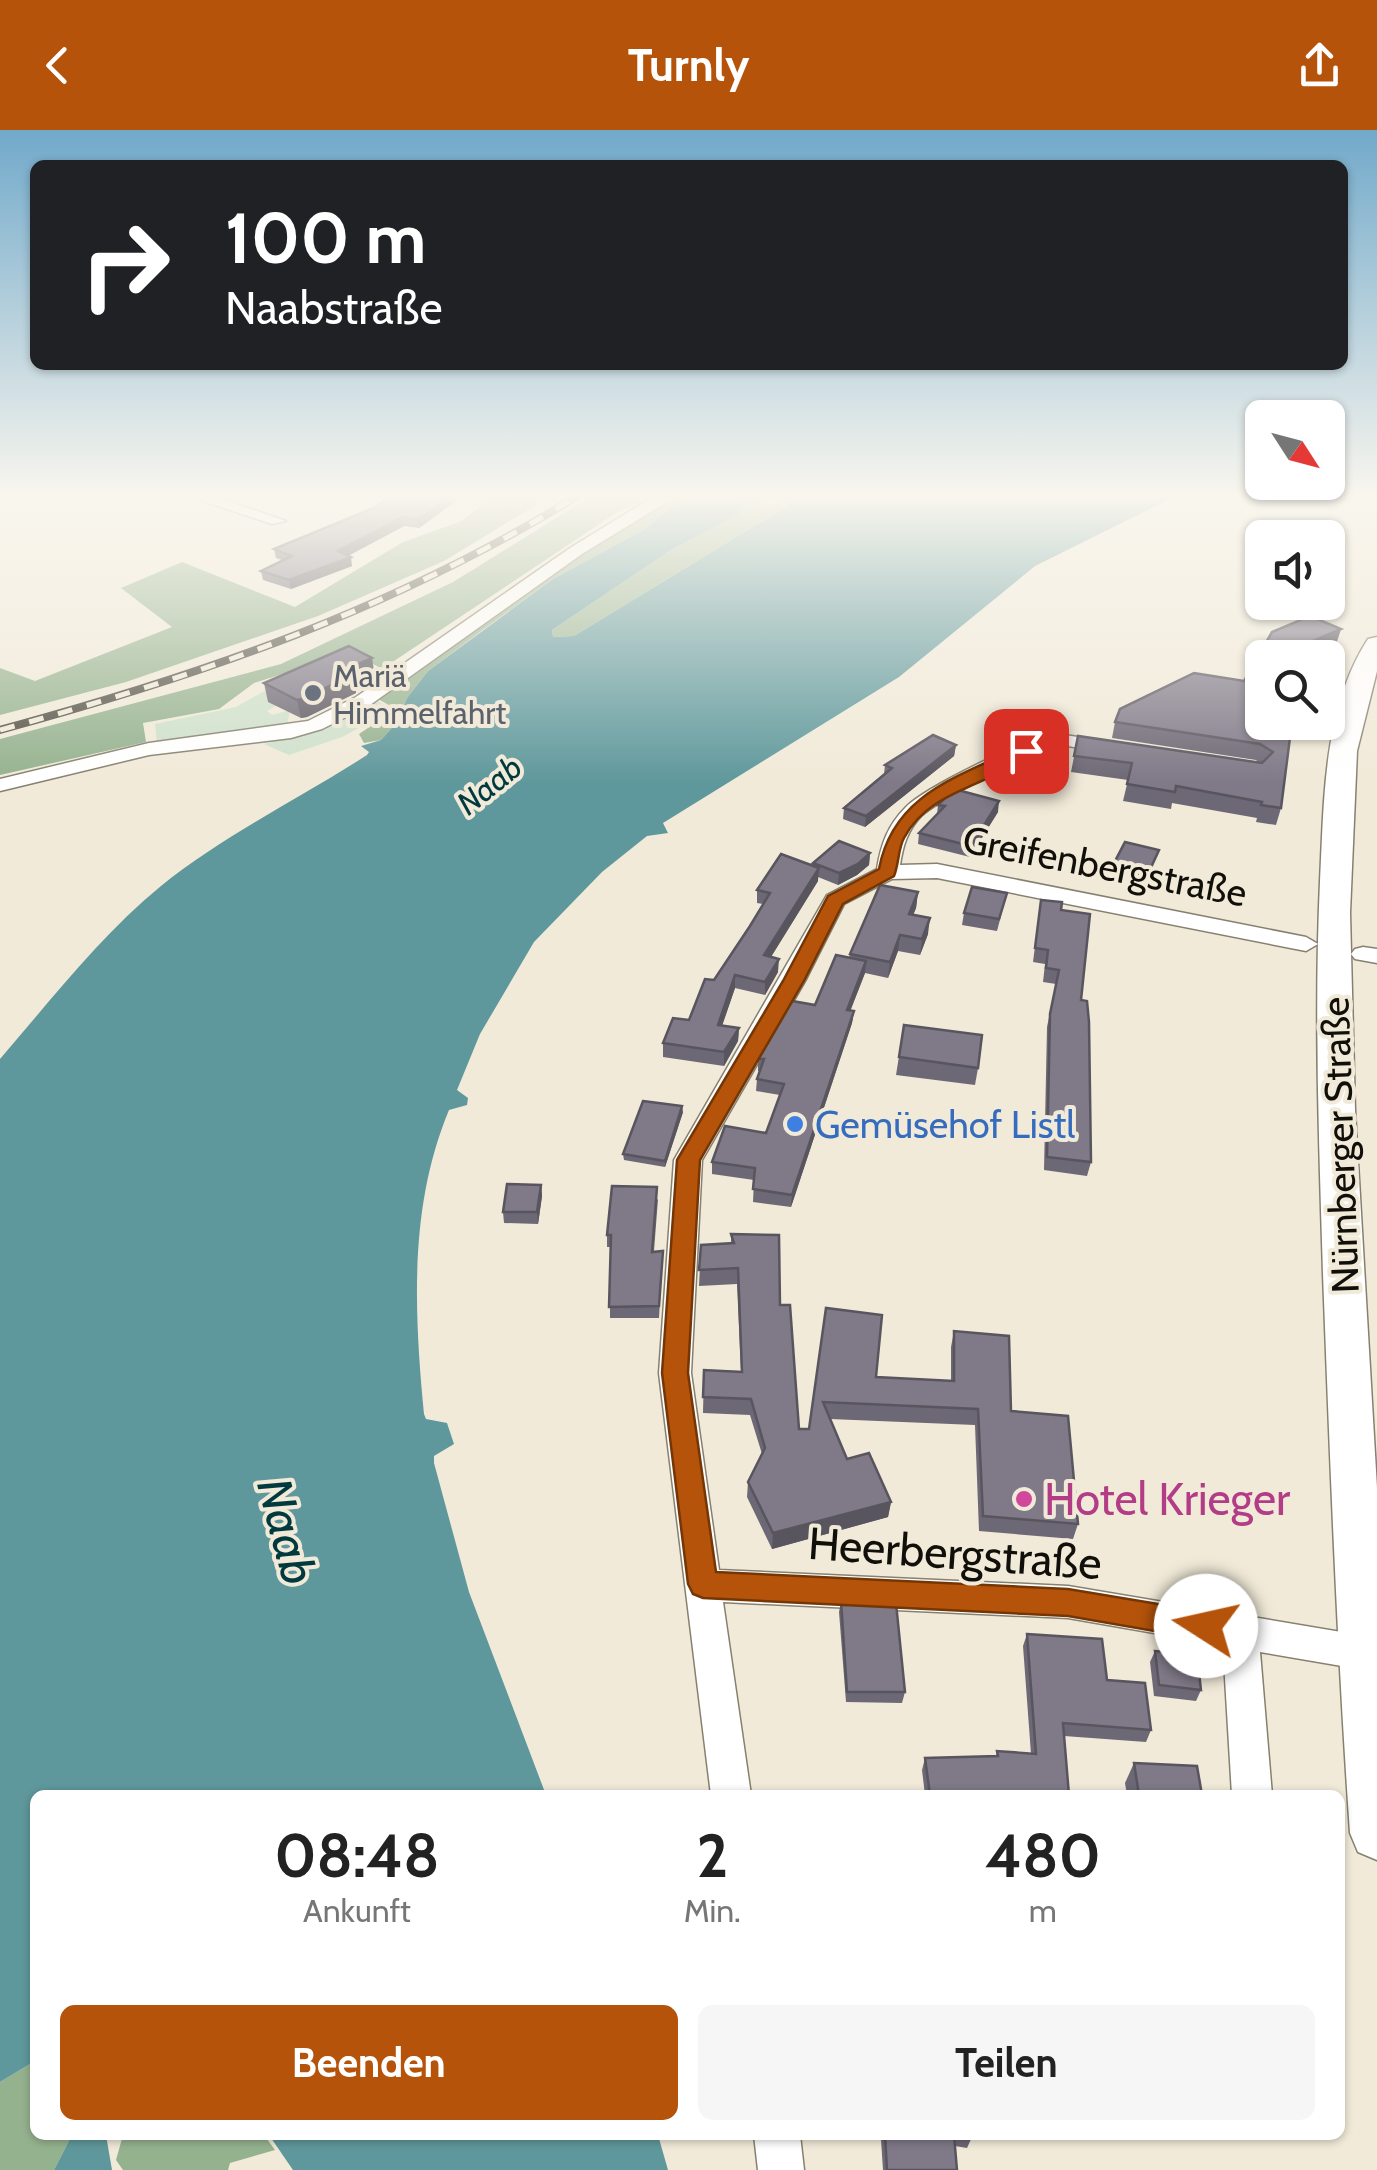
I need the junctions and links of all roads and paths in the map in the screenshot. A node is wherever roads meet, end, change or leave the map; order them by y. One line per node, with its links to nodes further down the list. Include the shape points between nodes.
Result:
1 (517, 592): 4 (street, via 363,701 315,725 149,749)
2 (1377, 644): 9 (main road, Nürnberger Straße, via 1358,678 1341,744 1334,925 1335,1097)
3 (1129, 751): 5 (street, via 1052,738 973,775 914,811 893,840)
4 (0, 784)
5 (888, 872): 6 (street, Greifenbergstraße, via 937,871); 7 (street, via 835,900 688,1160 675,1373)
6 (1306, 944)
7 (703, 1584): 8 (street, Heerbergstraße, via 1068,1602); 10 (street)
8 (1240, 1632): 9 (street, Heerbergstraße); 11 (street)
9 (1369, 1654): 12 (main road, Nürnberger Straße)
10 (730, 1790)
11 (1252, 1790)
12 (1377, 1832)
13 (777, 2140): 14 (street)
14 (781, 2170)

